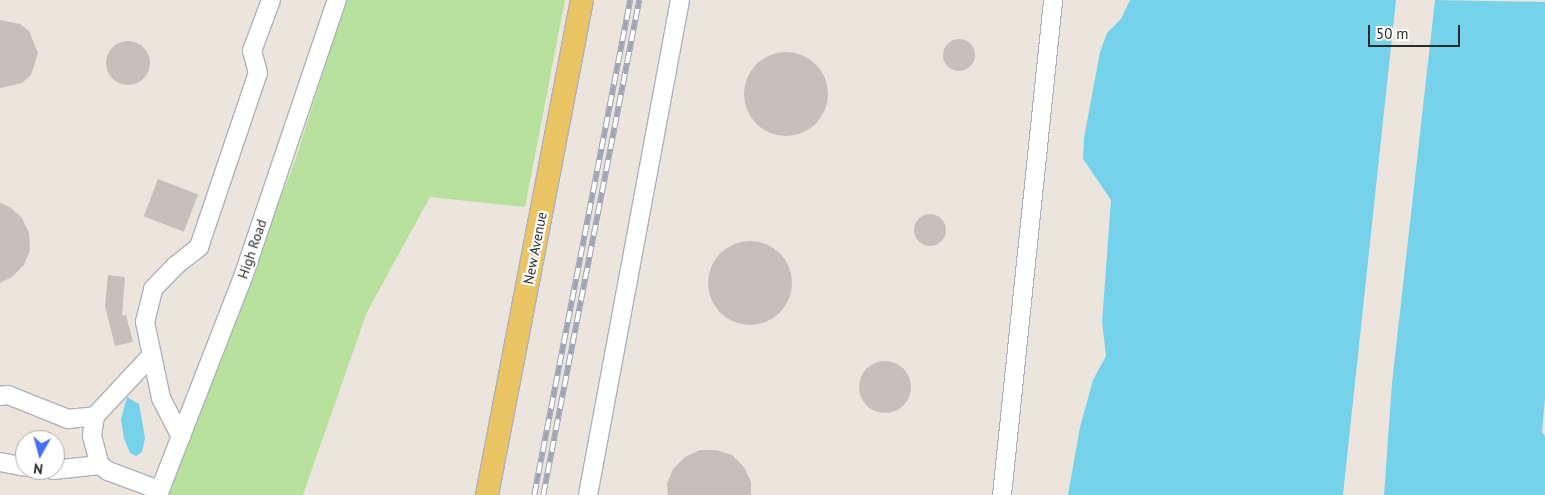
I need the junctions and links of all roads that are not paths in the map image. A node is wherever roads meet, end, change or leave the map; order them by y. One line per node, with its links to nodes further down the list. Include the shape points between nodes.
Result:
1 (271, 0): 6 (street, via 252,51 258,73 199,247 153,289 146,322)
2 (337, 0): 9 (street, High Road, via 242,280)
3 (582, 0): 15 (main road, New Avenue)
4 (680, 0): 16 (street)
5 (1053, 0): 17 (street)
6 (151, 356): 8 (street); 9 (street, via 160,398)
7 (0, 396): 8 (street, via 8,395 68,419)
8 (95, 416): 12 (street, via 92,436)
9 (180, 436): 14 (street, High Road)
10 (0, 462): 11 (street)
11 (15, 465)
12 (100, 465): 13 (street); 14 (street)
13 (65, 469)
14 (158, 493)
15 (487, 495)
16 (588, 495)
17 (1002, 495)

